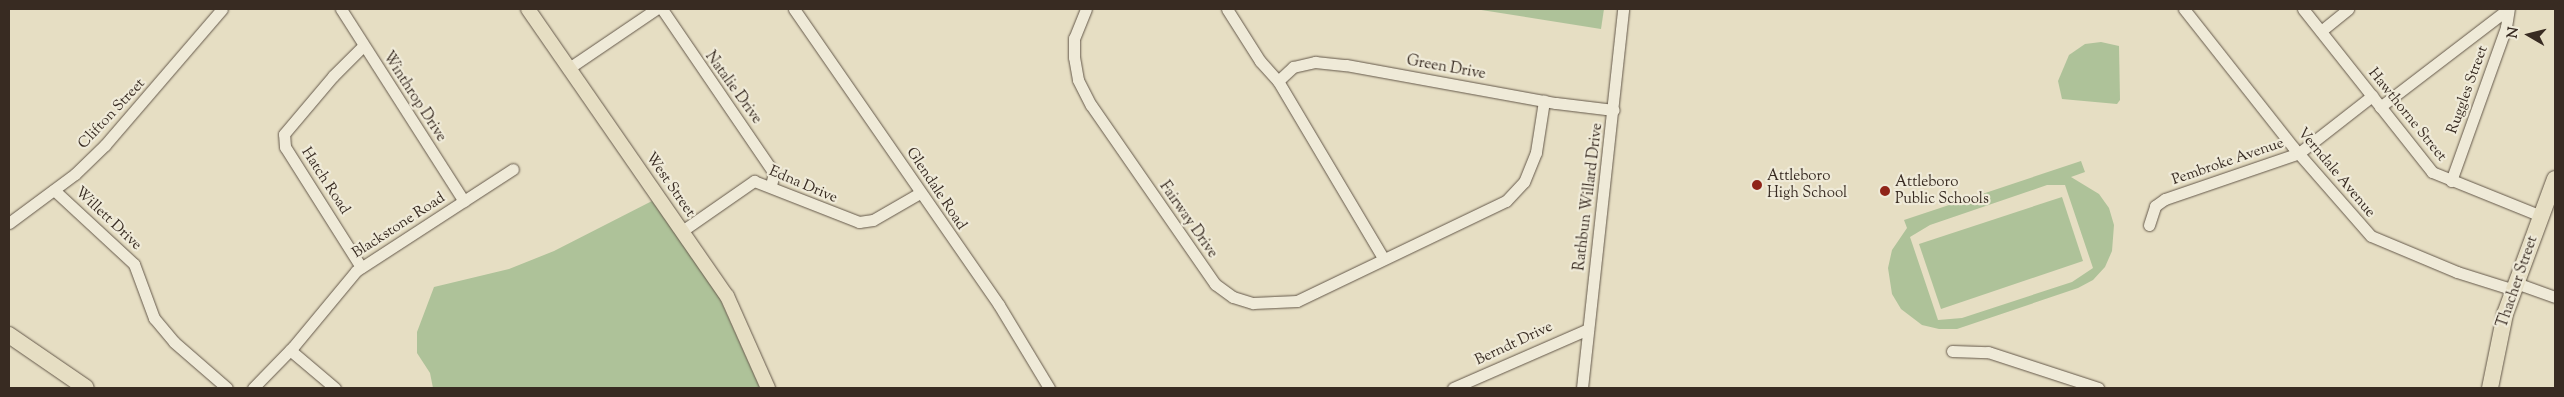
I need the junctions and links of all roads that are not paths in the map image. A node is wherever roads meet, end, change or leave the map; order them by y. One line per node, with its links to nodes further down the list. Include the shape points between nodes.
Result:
1 (222, 9): 27 (street, Clifton Street, via 105,145)
2 (342, 9): 15 (street, Winthrop Drive)
3 (528, 9): 16 (main road, West Street)
4 (656, 9): 16 (street)
5 (662, 9): 26 (street, Natalie Drive, via 774,173)
6 (794, 9): 28 (street, Glendale Road)
7 (1086, 9): 34 (street, Fairway Drive, via 1074,38 1078,80 1090,105 1215,284 1233,297 1253,303 1289,302)
8 (1227, 9): 17 (street, via 1260,61)
9 (1623, 9): 21 (street, Rathbun Willard Drive)
10 (2184, 9): 22 (street, Verndale Avenue)
11 (2303, 9): 14 (street, Hawthorne Street)
12 (2348, 9): 14 (street)
13 (2509, 9): 20 (street); 25 (street, Ruggles Street, via 2506,27)
14 (2321, 30): 18 (street, Hawthorne Street)
15 (363, 46): 29 (street, Winthrop Drive); 35 (street, Hatch Road, via 332,76 284,134 286,148)
16 (569, 68): 33 (main road, West Street)
17 (1278, 81): 19 (street, Green Drive, via 1293,67 1315,62); 34 (street)
18 (2372, 96): 20 (street, Hawthorne Street); 22 (street, Pembroke Avenue)
19 (1544, 101): 21 (street, Green Drive); 34 (street, Fairway Drive, via 1536,152 1524,182 1506,201 1439,235)
20 (2380, 107): 25 (street, Hawthorne Street, via 2432,172)
21 (1614, 110): 38 (street, Rathbun Willard Drive)
22 (2298, 153): 32 (street, Pembroke Avenue, via 2165,199 2155,206); 36 (street, Verndale Avenue, via 2371,236 2457,272)
23 (513, 169): 29 (street, Blackstone Road)
24 (2555, 179): 30 (highway, Thacher Street)
25 (2451, 181): 30 (street, Hawthorne Street)
26 (770, 185): 28 (street, Edna Drive, via 838,216 859,222 873,220); 33 (street, Edna Drive, via 754,180)
27 (54, 190): 31 (street, Clifton Street); 43 (street, Willett Drive, via 134,264 154,318 174,342)
28 (920, 193): 47 (street, Glendale Road, via 999,305)
29 (464, 201): 35 (street, Blackstone Road)
30 (2541, 216): 36 (highway, Thacher Street)
31 (9, 223)
32 (2149, 225)
33 (682, 230): 46 (main road, West Street, via 727,296)
34 (1383, 258)
35 (361, 267): 40 (street, Blackstone Road)
36 (2515, 286): 37 (street, Verndale Avenue); 51 (highway, Thacher Street, via 2495,353)
37 (2555, 297)
38 (1588, 328): 48 (street, Berndt Drive); 49 (street, Rathbun Willard Drive)
39 (9, 334): 42 (highway)
40 (290, 350): 44 (street, Blackstone Road); 45 (street)
41 (1952, 351): 50 (street, via 1988,352)
42 (86, 388)
43 (227, 388)
44 (253, 388)
45 (335, 388)
46 (768, 388)
47 (1049, 388)
48 (1453, 388)
49 (1582, 388)
50 (2098, 388)
51 (2490, 388)

